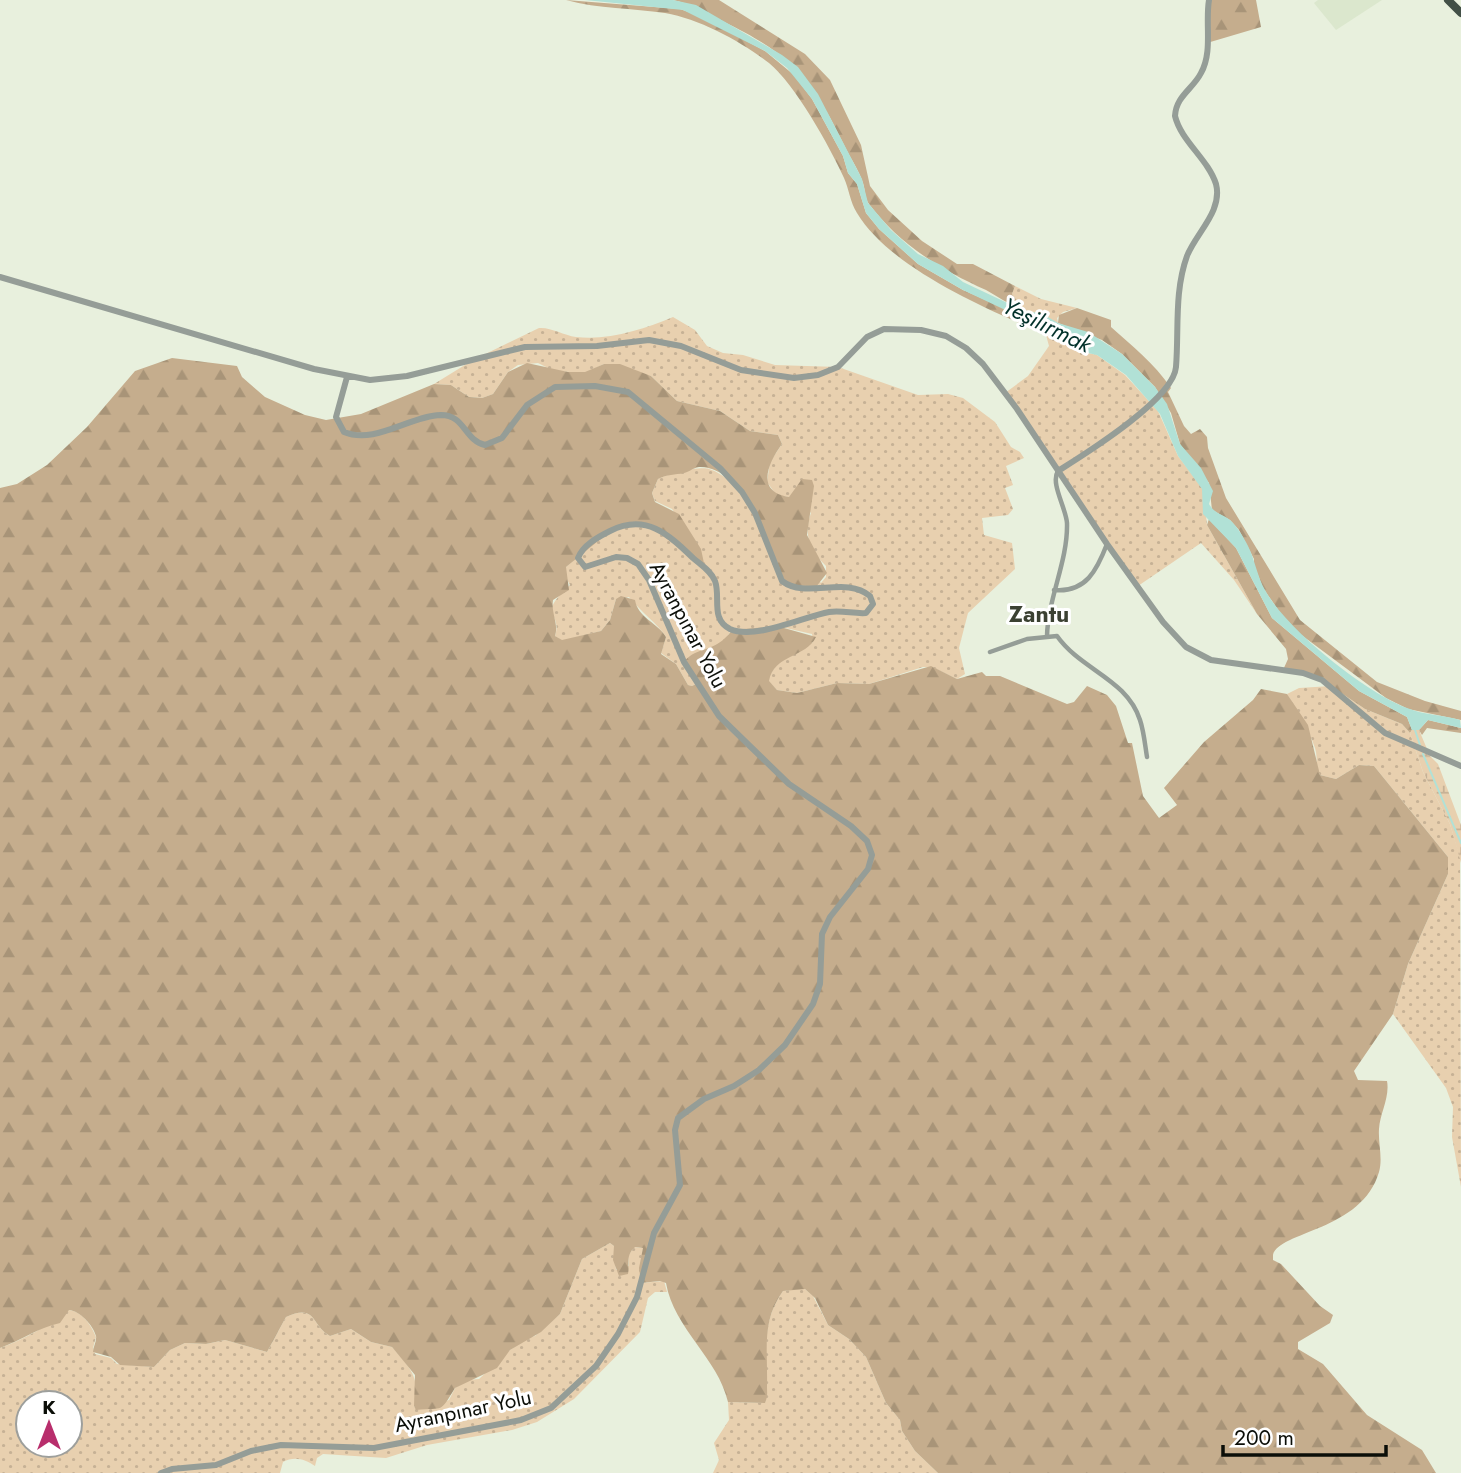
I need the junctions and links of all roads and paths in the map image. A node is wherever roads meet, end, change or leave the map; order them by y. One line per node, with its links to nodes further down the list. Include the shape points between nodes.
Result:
1 (1209, 0): 6 (street, via 1205,63 1178,101 1175,116 1216,184 1216,201 1183,272 1176,368 1149,404 1107,440)
2 (1448, 0): 3 (highway)
3 (1461, 13)
4 (0, 277): 5 (street)
5 (347, 377): 6 (street, via 392,379 525,347 649,340 681,346 741,370 794,378 838,367 874,333 894,328 921,330 957,341 983,364); 13 (street, Ayranpınar Yolu, via 336,417 344,432 369,435 407,421 444,415 458,419 474,440 485,444 502,438 527,405 555,387 595,386 628,392 720,468 742,492 782,581 797,587 855,588 870,596 873,604 866,613 832,612 737,631 719,619 711,574 662,529 620,526 584,548 578,558 585,567 616,557 638,564 684,662 719,716 789,784 861,834 871,848 871,862 826,925 818,994 795,1033 745,1080 704,1099 678,1118 680,1185 654,1233 637,1297 608,1349 565,1397 536,1415 498,1425 374,1448 264,1447 216,1465)
6 (1058, 471): 7 (street); 8 (street, via 1055,481 1067,529)
7 (1107, 544): 8 (street, via 1091,578 1069,590); 12 (street, via 1168,627 1197,654 1322,680 1385,733)
8 (1054, 590): 9 (street)
9 (1047, 636): 10 (street); 11 (street, via 1058,636 1070,654 1127,696 1140,719)
10 (990, 652)
11 (1147, 757)
12 (1461, 766)
13 (161, 1473)

